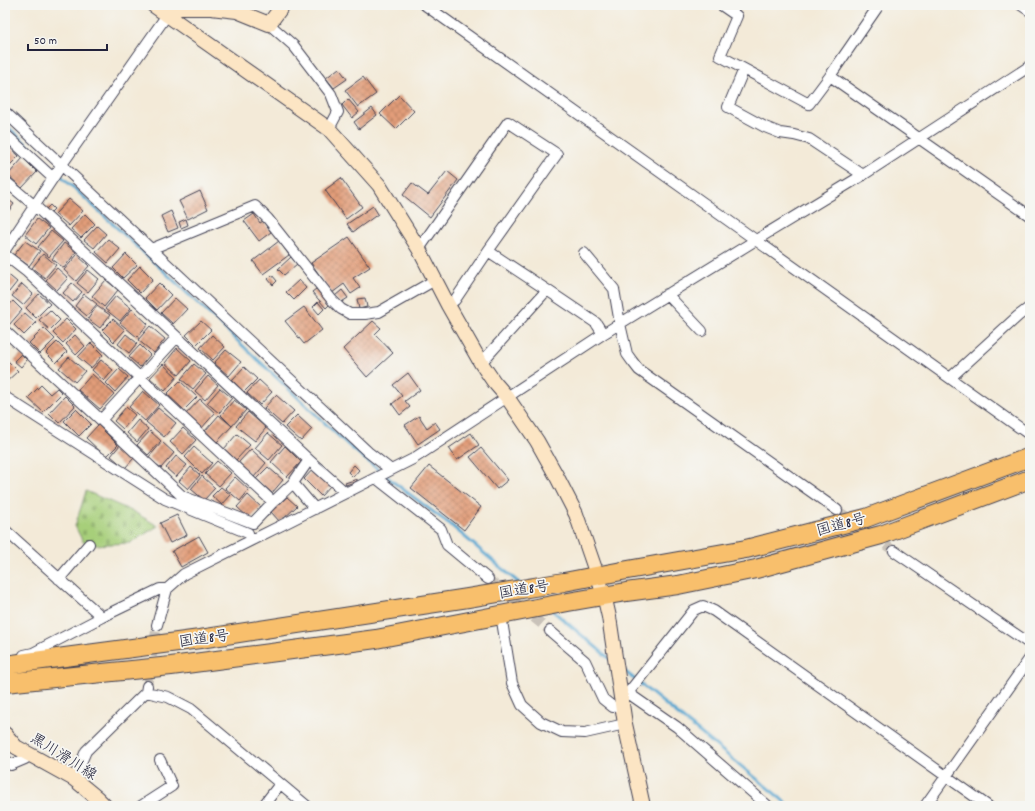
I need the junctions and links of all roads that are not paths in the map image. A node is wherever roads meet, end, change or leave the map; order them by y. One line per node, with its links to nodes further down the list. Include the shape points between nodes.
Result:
1 (153, 5): 8 (street)
2 (283, 5): 9 (street)
3 (425, 5): 23 (street)
4 (721, 5): 11 (street, via 736,16 720,56)
5 (879, 5): 12 (street)
6 (1021, 5): 7 (street)
7 (1030, 11)
8 (167, 15): 9 (street, via 179,8 211,8 237,11); 14 (street); 17 (street)
9 (269, 24): 14 (street, via 294,46 331,94 338,112)
10 (1030, 66): 16 (street)
11 (744, 69): 12 (street, via 809,104); 18 (street, via 728,107 780,133 809,139)
12 (830, 76): 16 (street)
13 (5, 112): 17 (street)
14 (329, 129): 25 (street, via 379,184)
15 (5, 134): 19 (street)
16 (919, 138): 18 (street); 22 (street)
17 (62, 164): 19 (street); 24 (street)
18 (863, 175): 23 (street)
19 (53, 178): 21 (street)
20 (5, 181): 21 (street)
21 (35, 206): 26 (street); 39 (street)
22 (1030, 216)
23 (756, 240): 32 (street); 42 (street)
24 (151, 248): 30 (street, via 255,206 332,300 350,314 379,312); 49 (street, via 368,452)
25 (418, 249): 27 (street, via 508,122 557,154); 30 (street)
26 (5, 250)
27 (488, 251): 31 (street); 33 (street, via 455,300)
28 (584, 253): 35 (street, via 614,289)
29 (5, 255): 41 (street, via 27,272)
30 (435, 280): 33 (street)
31 (547, 290): 38 (street, via 596,323); 40 (street)
32 (668, 294): 35 (street); 37 (street)
33 (448, 305): 40 (street)
34 (1030, 307): 42 (street)
35 (620, 324): 38 (street); 56 (street, via 627,354 639,370)
36 (5, 331): 45 (street)
37 (702, 331)
38 (603, 334): 44 (street)
39 (177, 337): 41 (street); 48 (street)
40 (481, 363): 44 (street)
41 (140, 378): 45 (street); 54 (street)
42 (950, 378): 46 (street)
43 (5, 397): 58 (street, via 165,500)
44 (507, 397): 49 (street, via 413,459); 61 (street, via 537,441 576,514)
45 (101, 420): 54 (street, via 182,496 253,523)
46 (1030, 436)
47 (1030, 457): 61 (highway, 国道8号, via 866,518 746,549)
48 (309, 460): 52 (street); 53 (street)
49 (391, 470): 50 (street)
50 (376, 478): 53 (street); 63 (street, via 441,529 447,545)
51 (1030, 479): 65 (highway, 国道8号, via 874,537 756,569 678,585)
52 (293, 483): 54 (street); 55 (street)
53 (346, 493): 55 (street)
54 (273, 502)
55 (314, 509): 64 (street, via 184,574)
56 (838, 510)
57 (5, 530): 62 (street)
58 (248, 534)
59 (89, 544): 62 (street)
60 (894, 551): 70 (street)
61 (597, 576): 65 (street); 73 (highway, 国道8号, via 200,638)
62 (59, 579): 67 (street)
63 (488, 579)
64 (167, 589): 67 (street, via 160,589); 68 (street)
65 (604, 595): 66 (highway, 国道8号); 75 (street)
66 (501, 615): 74 (highway, 国道8号, via 368,640 171,666); 76 (street, via 512,682 522,705 541,722 562,732 585,733)
67 (102, 618): 71 (street, via 33,653)
68 (157, 625)
69 (550, 630): 75 (street, via 585,661 603,699 613,707)
70 (1030, 644)
71 (5, 658)
72 (1030, 658): 81 (street)
73 (5, 665)
74 (5, 682)
75 (624, 698): 76 (street); 81 (street, via 694,610 703,606 714,611); 89 (street, via 677,727)
76 (625, 724): 88 (street)
77 (5, 734): 78 (street, 黒川滑川線, via 16,747)
78 (29, 754): 79 (street, via 25,759 11,765); 82 (street, 黒川滑川線)
79 (5, 759)
80 (160, 760): 85 (street, via 172,786)
81 (947, 776): 90 (street); 91 (street)
82 (74, 779): 83 (street, via 86,751 146,689 191,709); 84 (street, 黒川滑川線)
83 (280, 784): 86 (street); 87 (street)
84 (105, 806)
85 (141, 806)
86 (263, 806)
87 (307, 806)
88 (643, 806)
89 (768, 806)
90 (926, 806)
91 (988, 806)

